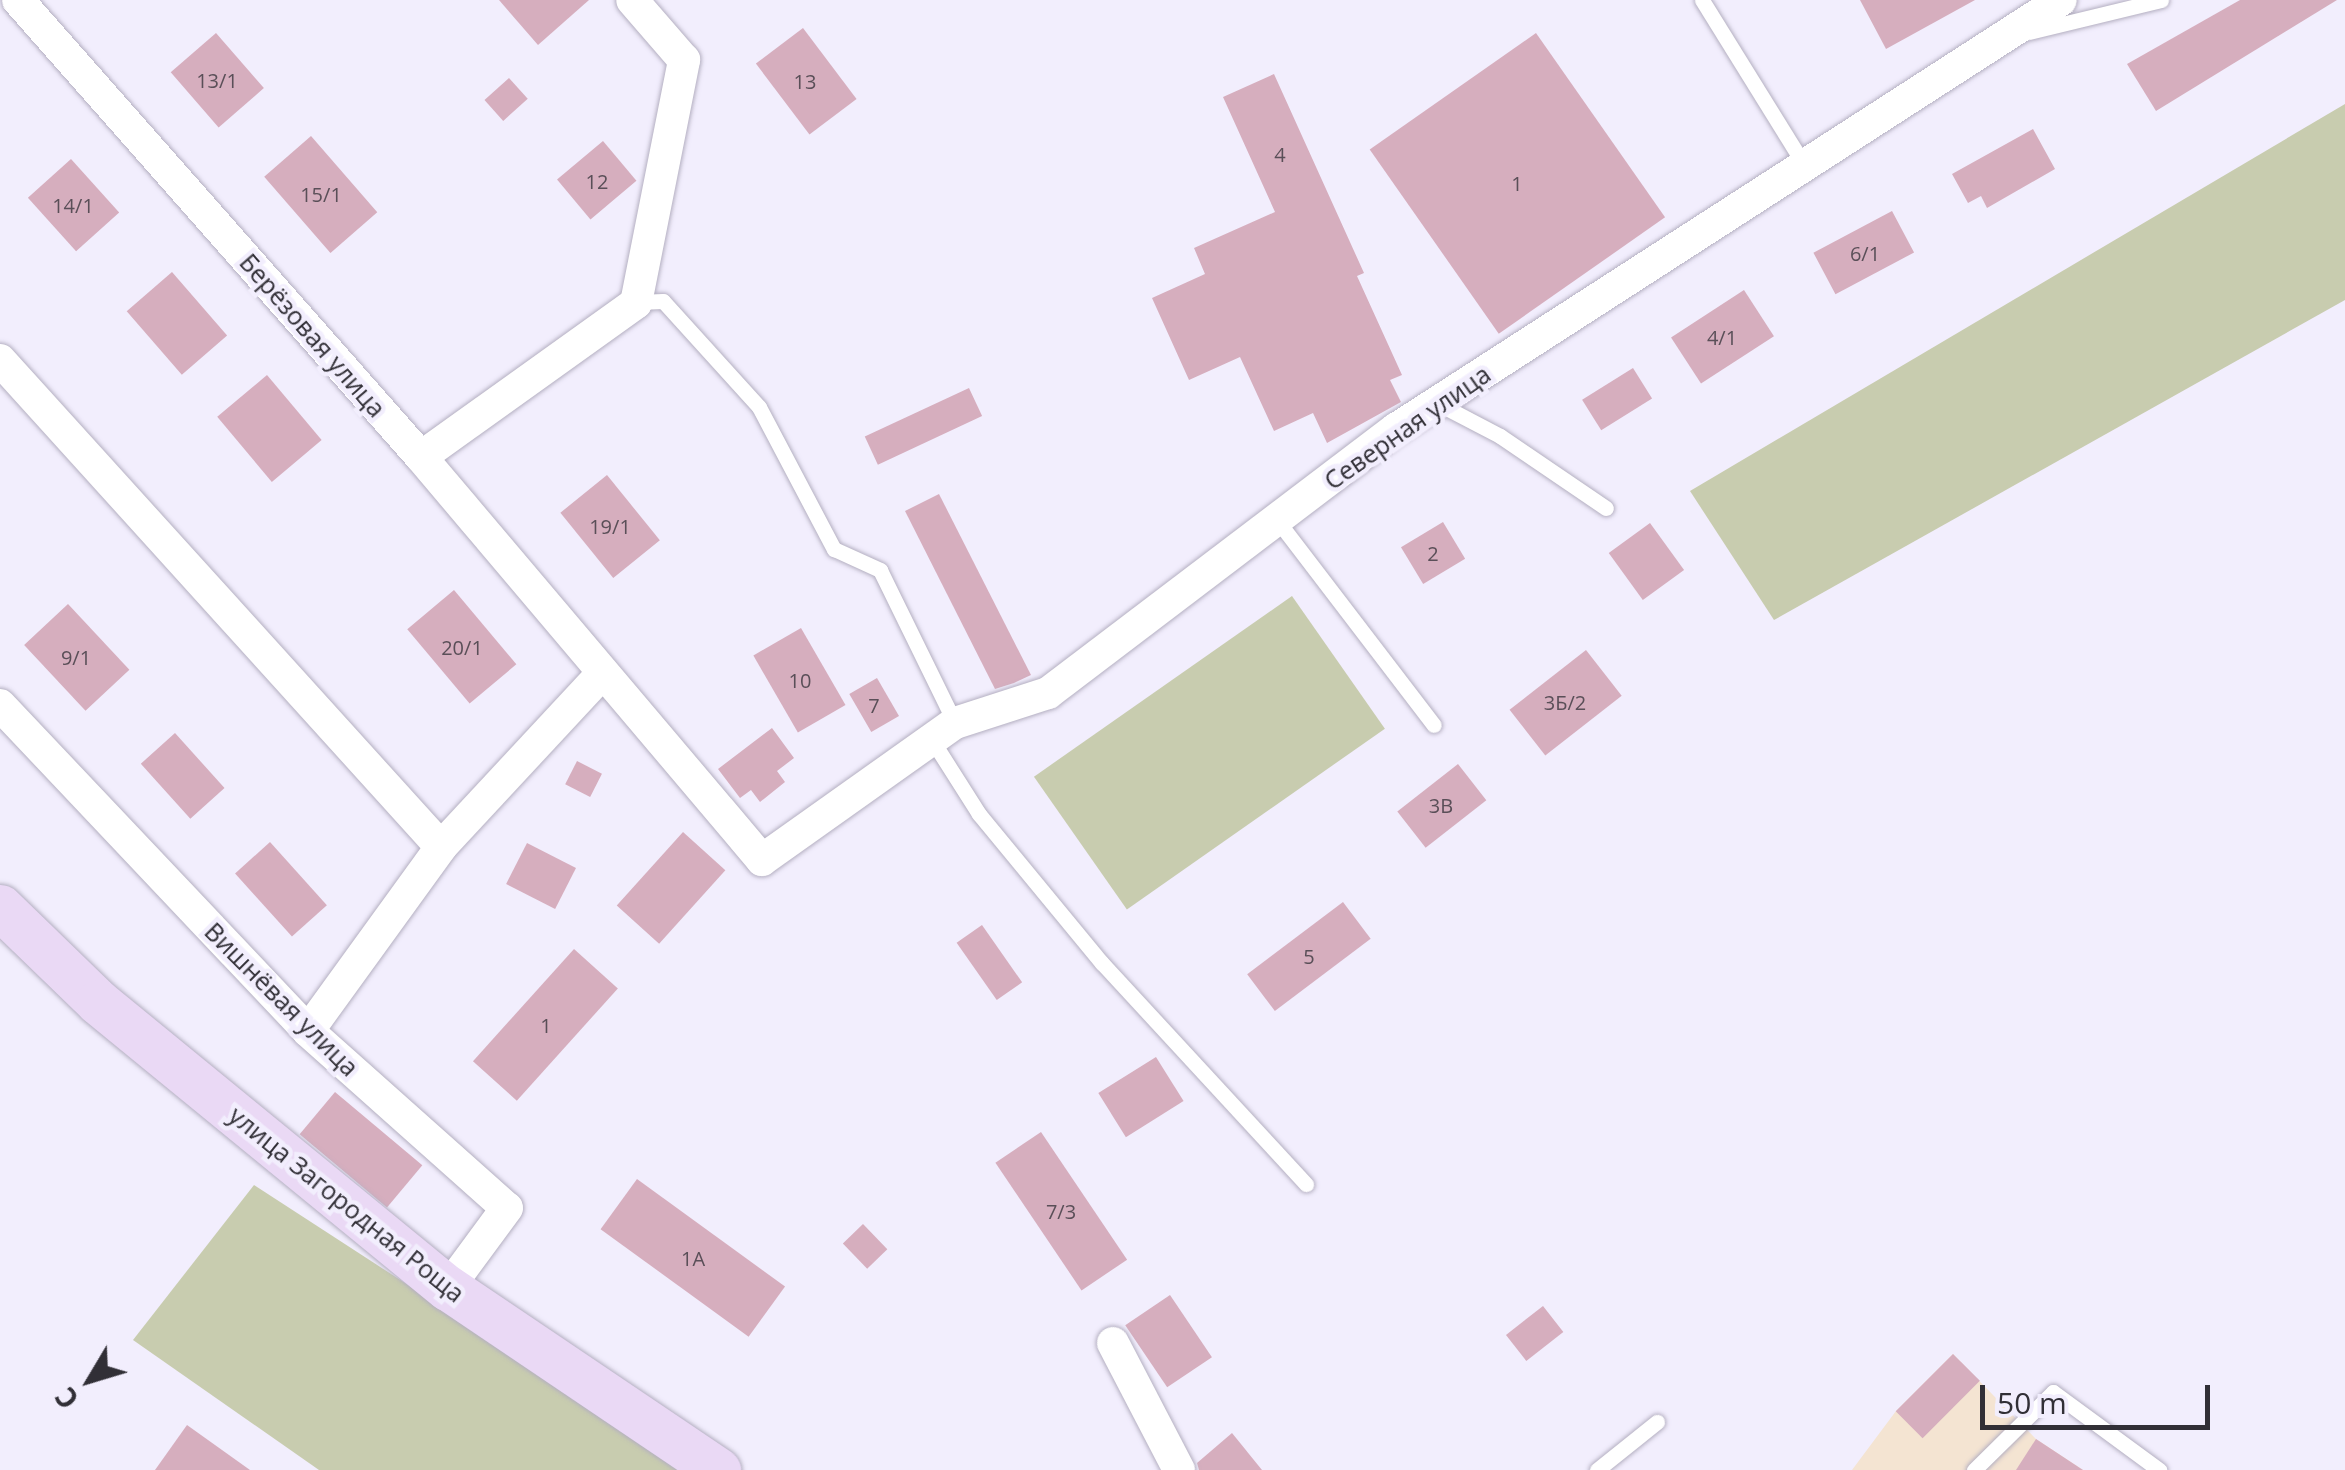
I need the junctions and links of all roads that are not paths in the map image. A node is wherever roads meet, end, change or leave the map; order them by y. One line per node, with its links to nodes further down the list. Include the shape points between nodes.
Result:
1 (18, 0): 11 (street, Берёзовая улица)
2 (632, 0): 8 (street, via 684,60)
3 (1702, 0): 7 (lane)
4 (2061, 0): 6 (street, Северная улица)
5 (2160, 0): 6 (lane)
6 (2002, 38): 7 (street, Северная улица)
7 (1804, 166): 10 (street, Северная улица)
8 (636, 302): 11 (street); 17 (lane, via 663,301 759,407 834,548 880,570)
9 (0, 360): 18 (street)
10 (1437, 403): 12 (lane, via 1500,436); 13 (street, Северная улица)
11 (421, 457): 14 (street, Берёзовая улица)
12 (1606, 508)
13 (1277, 520): 16 (lane); 17 (street, Северная улица, via 1048,694)
14 (601, 676): 18 (street); 19 (street, Берёзовая улица)
15 (0, 705): 21 (street, Вишнёвая улица)
16 (1434, 725)
17 (944, 732): 19 (street, Северная улица); 22 (lane, via 979,814 1102,963)
18 (441, 846): 21 (street)
19 (762, 860)
20 (0, 906): 23 (street, улица Загородная Роща, via 98,1002)
21 (308, 1031): 23 (street, Вишнёвая улица, via 506,1208)
22 (1306, 1184)
23 (448, 1288): 26 (street, улица Загородная Роща)
24 (1113, 1342): 27 (street)
25 (1657, 1422): 28 (lane)
26 (718, 1470)
27 (1179, 1470)
28 (1597, 1470)
29 (1974, 1470): 30 (lane, via 2053,1392)
30 (2160, 1470)

